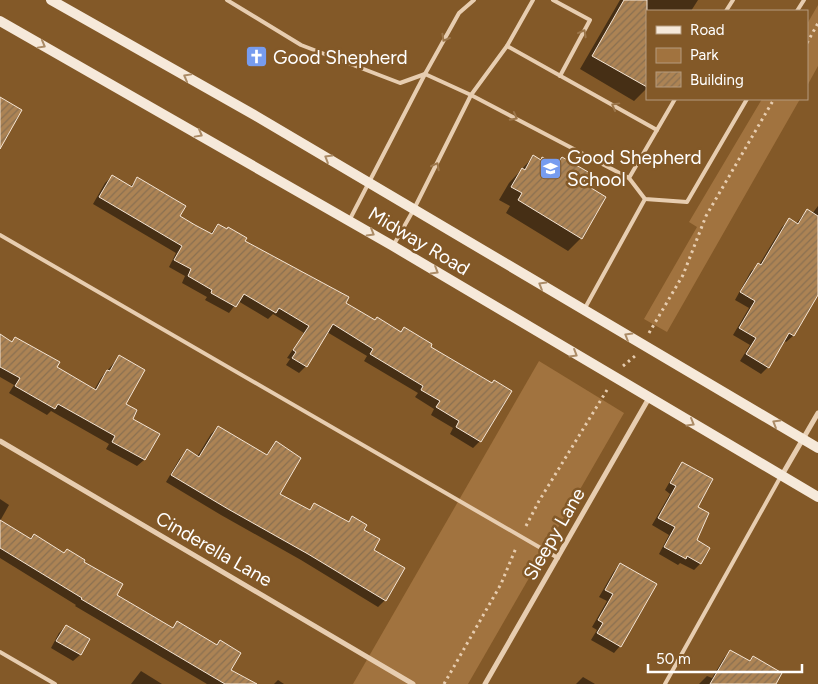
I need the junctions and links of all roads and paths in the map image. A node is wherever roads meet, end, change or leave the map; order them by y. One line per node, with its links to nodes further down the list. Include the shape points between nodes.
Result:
1 (51, 0): 18 (main road, Midway Road, one-way to 1)
2 (227, 0): 10 (lane, via 301,45 400,83)
3 (474, 0): 10 (lane, one-way to 10, via 459,13)
4 (533, 0): 9 (lane)
5 (553, 0): 11 (lane, one-way to 5, via 590,20)
6 (0, 21): 21 (main road, Midway Road, one-way to 21)
7 (818, 24): 8 (path)
8 (808, 41)
9 (507, 46): 11 (lane); 12 (lane)
10 (425, 74): 12 (lane); 18 (lane)
11 (560, 76): 16 (lane, one-way to 11)
12 (471, 95): 17 (lane, one-way to 17); 20 (lane, one-way to 12)
13 (674, 100): 16 (lane)
14 (746, 100): 19 (lane, via 687,202)
15 (773, 100): 25 (path, via 706,216 683,275)
16 (657, 130): 17 (lane)
17 (629, 178): 19 (lane)
18 (370, 183): 20 (main road, Midway Road); 21 (lane)
19 (645, 199): 24 (lane)
20 (414, 209): 23 (lane); 24 (main road, Midway Road, one-way to 20)
21 (349, 220): 23 (main road, Midway Road, one-way to 23)
22 (0, 235): 35 (lane)
23 (393, 246): 26 (main road, Midway Road, one-way to 26)
24 (584, 310): 25 (main road, Midway Road, one-way to 24)
25 (642, 344): 26 (path, via 634,358); 30 (main road, Midway Road, one-way to 25)
26 (614, 378): 27 (path); 28 (main road, Midway Road)
27 (604, 395)
28 (649, 398): 33 (main road, Midway Road, one-way to 33); 35 (street, Sleepy Lane)
29 (818, 413): 30 (street)
30 (803, 439): 32 (main road, Midway Road); 33 (street)
31 (0, 441): 38 (street, Cinderella Lane)
32 (818, 448)
33 (781, 476): 34 (main road, Midway Road); 40 (lane)
34 (818, 497)
35 (558, 558): 39 (street, Sleepy Lane)
36 (0, 652): 37 (lane)
37 (55, 684)
38 (413, 684)
39 (486, 684)
40 (665, 684)

